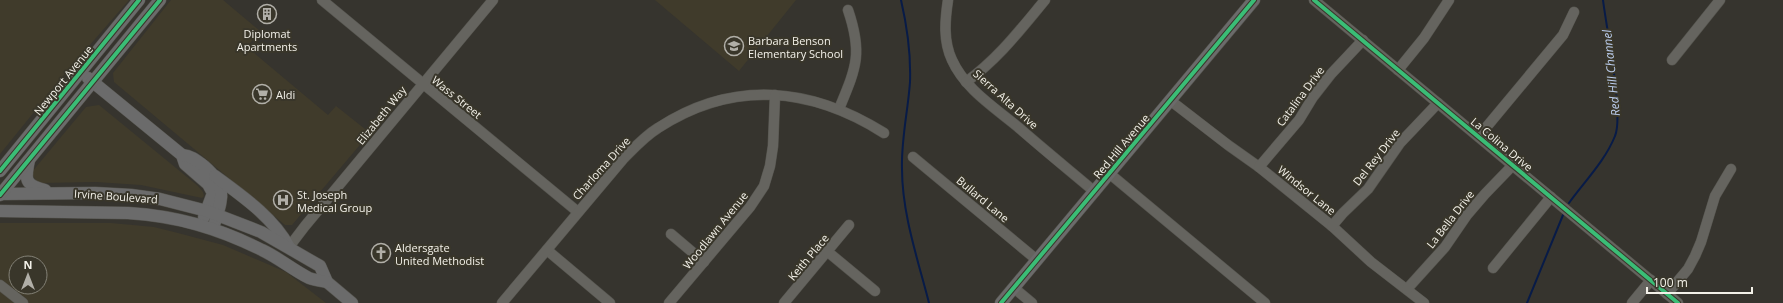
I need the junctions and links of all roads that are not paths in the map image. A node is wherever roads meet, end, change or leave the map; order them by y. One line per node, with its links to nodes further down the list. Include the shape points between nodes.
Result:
1 (139, 0): 16 (main road, Newport Avenue)
2 (160, 0): 17 (main road)
3 (322, 0): 19 (street, Wass Street)
4 (493, 0): 19 (street, Elizabeth Way)
5 (948, 0): 18 (street, Sierra Alta Drive, via 945,24 947,41 951,59)
6 (1045, 0): 18 (street, via 1001,52)
7 (1254, 0): 21 (main road, Red Hill Avenue)
8 (1314, 0): 13 (street, La Colina Drive)
9 (1449, 0): 15 (street, via 1424,38)
10 (1720, 0): 14 (street)
11 (848, 10): 23 (street, via 855,30 857,54 854,72)
12 (1574, 12): 25 (street, via 1563,36)
13 (1363, 40): 15 (street, La Colina Drive); 30 (street, Catalina Drive, via 1330,74 1299,120)
14 (1672, 60)
15 (1398, 70): 22 (street, La Colina Drive)
16 (81, 72): 17 (main road); 32 (main road, Newport Avenue)
17 (93, 82): 26 (main road); 28 (main road)
18 (966, 82): 35 (street, Sierra Alta Drive)
19 (422, 84): 41 (street, Wass Street); 47 (street, Elizabeth Way)
20 (775, 95): 23 (street, via 806,99); 41 (street, Charloma Drive, via 740,96 708,104 658,128 624,158); 51 (street, Woodlawn Avenue, via 773,146 764,186 750,207)
21 (1171, 101): 30 (street, Windsor Lane); 33 (main road, Red Hill Avenue)
22 (1438, 102): 25 (street, La Colina Drive); 44 (street, Del Rey Drive, via 1400,144 1368,189)
23 (839, 109): 24 (street)
24 (884, 133)
25 (1479, 136): 29 (street, La Colina Drive)
26 (182, 155): 34 (main road, via 191,156); 40 (main road, via 185,164 212,189)
27 (913, 157): 50 (street, Bullard Lane)
28 (30, 159): 36 (main road, via 26,172 29,183); 37 (main road)
29 (1513, 165): 38 (street, La Colina Drive); 57 (street, La Bella Drive, via 1485,194 1445,247)
30 (1259, 167): 44 (street, Windsor Lane)
31 (1731, 169): 59 (street, via 1715,196 1695,256 1688,269)
32 (0, 171)
33 (1110, 174): 35 (main road, Red Hill Avenue); 68 (street)
34 (215, 176): 40 (main road, via 222,196); 47 (main road, via 271,222 282,233)
35 (1095, 192): 50 (main road, Red Hill Avenue)
36 (55, 193): 37 (main road, Irvine Boulevard); 40 (main road, Irvine Boulevard, via 131,195 160,199)
37 (0, 194)
38 (1552, 197): 52 (street); 53 (street, La Colina Drive)
39 (0, 211): 42 (main road, Irvine Boulevard, via 148,214)
40 (212, 212): 42 (main road); 45 (main road); 47 (main road, Irvine Boulevard)
41 (578, 212): 48 (street, Charloma Drive)
42 (201, 225): 45 (main road, Irvine Boulevard)
43 (850, 226): 49 (street, Keith Place)
44 (1332, 226): 57 (street, Windsor Lane, via 1371,262)
45 (213, 228): 54 (main road, Irvine Boulevard, via 264,250 310,278)
46 (671, 234): 51 (street)
47 (290, 247): 54 (main road, Irvine Boulevard, via 320,266)
48 (547, 250): 62 (street, Charloma Drive); 63 (street)
49 (828, 252): 58 (street); 65 (street, Keith Place)
50 (1037, 260): 56 (main road, Red Hill Avenue)
51 (704, 262): 64 (street, Woodlawn Avenue)
52 (1493, 268)
53 (1651, 280): 59 (street, La Colina Drive); 70 (street)
54 (327, 282): 61 (main road, Irvine Boulevard)
55 (0, 285): 60 (street)
56 (1014, 288): 66 (main road, Red Hill Avenue); 67 (street)
57 (1407, 289): 69 (street, Windsor Lane)
58 (875, 291)
59 (1667, 294): 71 (street, La Colina Drive)
60 (23, 303)
61 (352, 303)
62 (502, 303)
63 (610, 303)
64 (669, 303)
65 (784, 303)
66 (1002, 303)
67 (1032, 303)
68 (1265, 303)
69 (1424, 303)
70 (1632, 303)
71 (1678, 303)

